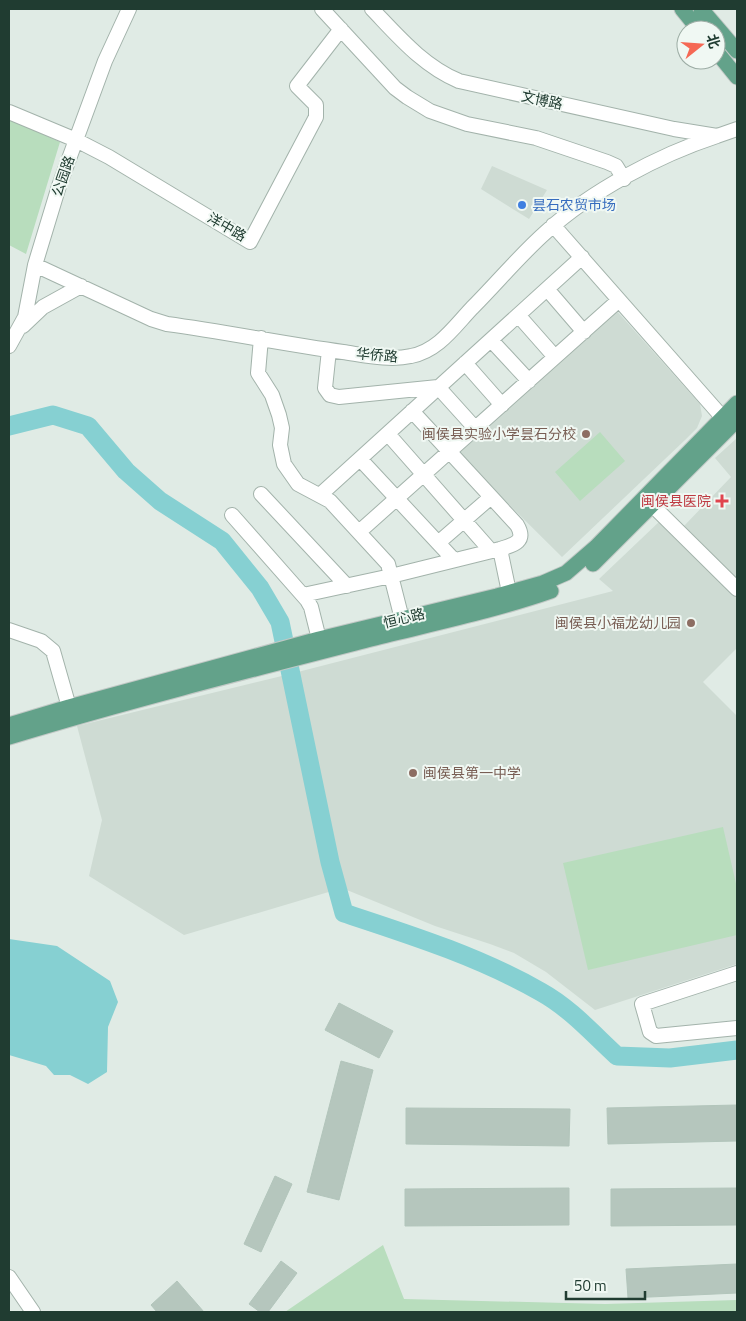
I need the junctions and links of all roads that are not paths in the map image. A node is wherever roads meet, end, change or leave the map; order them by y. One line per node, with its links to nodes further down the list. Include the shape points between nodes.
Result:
1 (129, 9): 14 (street, 公园路, via 105,61)
2 (322, 9): 7 (street)
3 (372, 9): 13 (street, 文博路, via 426,62 459,81)
4 (682, 9): 6 (main road)
5 (701, 9): 8 (main road)
6 (691, 20)
7 (341, 29): 14 (street, 洋中路, via 297,86 316,105 316,117 250,242 131,169); 15 (street, via 395,88 430,111 467,124 536,138 607,162 616,166)
8 (737, 51)
9 (726, 63): 10 (main road)
10 (737, 77)
11 (9, 112): 14 (street, 洋中路)
12 (737, 129): 13 (street, 文博路)
13 (717, 136): 15 (street, 华侨路)
14 (76, 140): 18 (street, 公园路)
15 (624, 178): 16 (street, 华侨路)
16 (553, 226): 17 (street); 27 (street, 华侨路, via 448,335 426,351 399,357)
17 (582, 257): 20 (street); 21 (street)
18 (35, 265): 19 (street, 华侨路); 25 (street, 公园路, via 25,317)
19 (81, 286): 24 (street, 华侨路, via 158,321); 25 (street, via 37,312)
20 (547, 289): 22 (street); 23 (street)
21 (619, 300): 23 (street); 35 (street)
22 (518, 315): 26 (street); 28 (street)
23 (584, 332): 28 (street)
24 (261, 338): 27 (street, 华侨路); 42 (street, via 258,373 272,395 279,415 284,464 298,484)
25 (11, 339)
26 (491, 340): 29 (street); 30 (street)
27 (329, 350): 31 (street, via 326,388 334,396)
28 (555, 357): 30 (street)
29 (465, 363): 31 (street); 33 (street)
30 (529, 380): 33 (street)
31 (438, 387): 34 (street); 36 (street)
32 (737, 402): 35 (main road, 恒心路)
33 (502, 405): 36 (street)
34 (412, 411): 37 (street); 38 (street)
35 (730, 419): 45 (main road, 恒心路)
36 (475, 428): 38 (street)
37 (388, 434): 39 (street); 40 (street)
38 (449, 452): 40 (street); 43 (street)
39 (360, 459): 42 (street); 44 (street)
40 (424, 474): 44 (street); 47 (street)
41 (261, 494): 53 (street)
42 (320, 495): 48 (street)
43 (491, 497): 47 (street); 50 (street, via 517,525 520,534 517,542)
44 (396, 499): 48 (street); 49 (street)
45 (648, 501): 54 (street); 55 (main road, 恒心路, via 566,573); 60 (main road, 恒心路, via 594,563 553,590 507,604)
46 (232, 515): 56 (street)
47 (464, 520): 49 (street); 50 (street)
48 (359, 532): 52 (street, via 388,564)
49 (438, 543): 51 (street)
50 (495, 550): 51 (street); 55 (street)
51 (454, 560): 52 (street)
52 (391, 576): 53 (street); 57 (street)
53 (347, 586): 56 (street)
54 (737, 589)
55 (509, 592): 57 (main road, 恒心路)
56 (303, 595): 59 (street, via 311,607)
57 (402, 619): 59 (main road, 恒心路)
58 (9, 630): 62 (street, via 42,641 53,651)
59 (319, 639): 60 (main road, 恒心路)
60 (298, 651): 61 (main road, 恒心路)
61 (275, 657): 62 (main road, 恒心路); 64 (main road, 恒心路)
62 (69, 707): 63 (main road, 恒心路)
63 (9, 725)
64 (9, 738)
65 (737, 973): 66 (street, via 642,1004 650,1032 656,1036)
66 (737, 1028)
67 (9, 1277): 68 (street)
68 (33, 1312)

